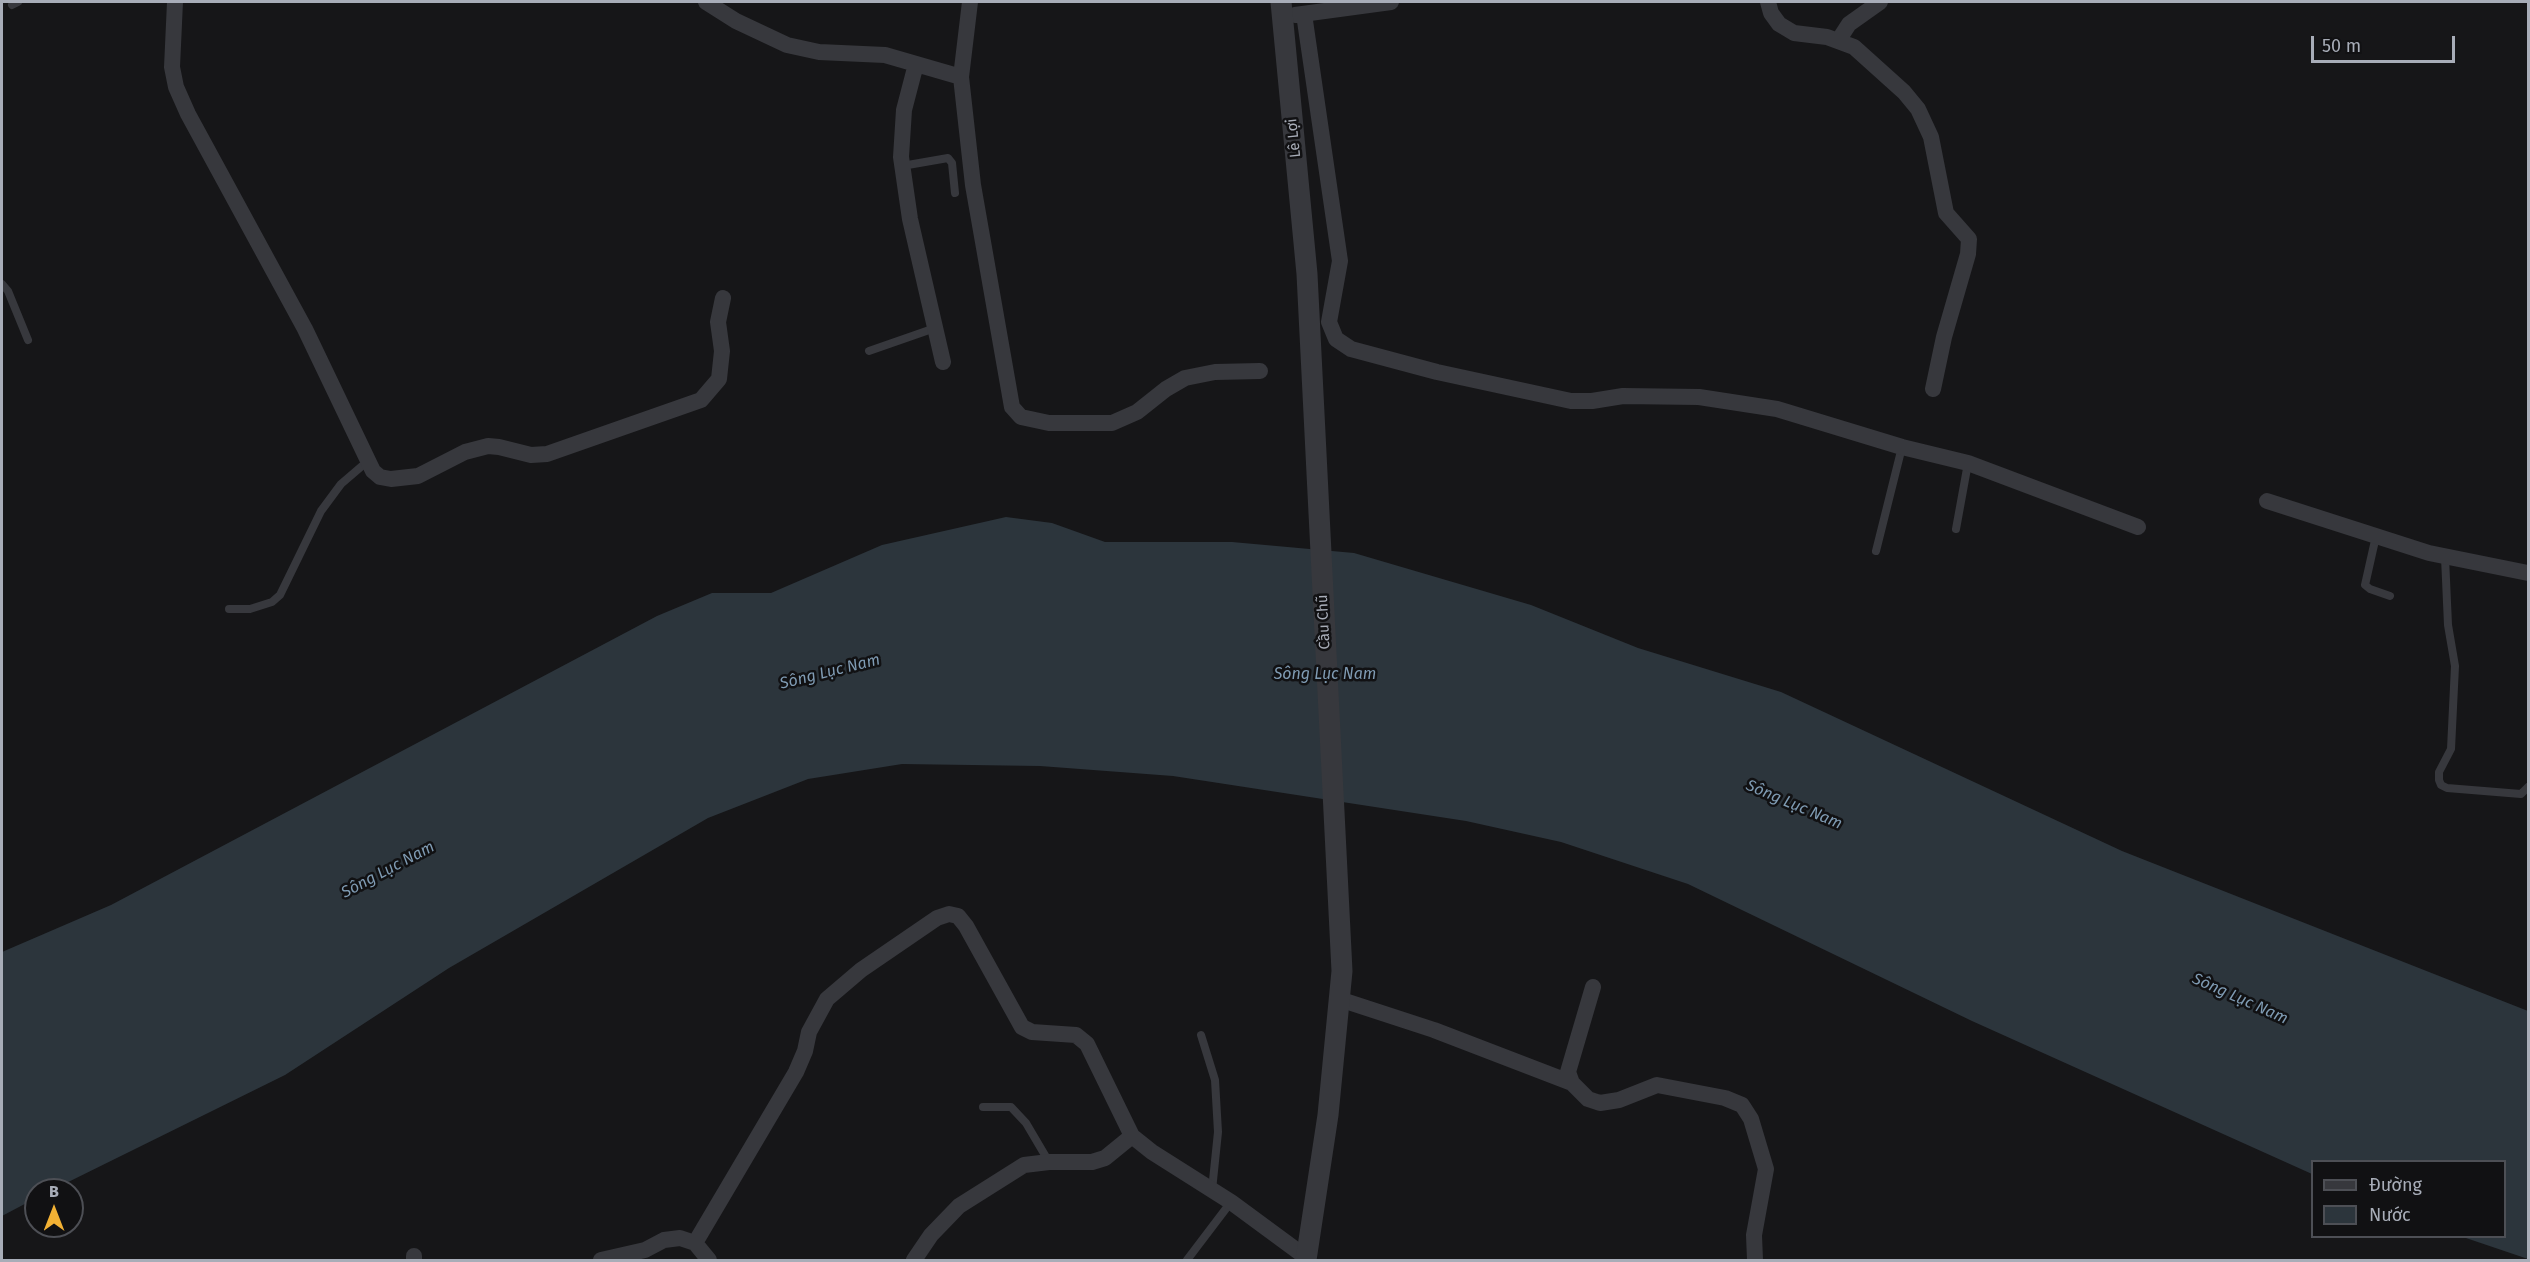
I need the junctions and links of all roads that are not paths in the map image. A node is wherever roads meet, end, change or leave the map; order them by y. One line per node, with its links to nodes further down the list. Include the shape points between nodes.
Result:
1 (175, 2): 24 (street, via 172,67 176,87 305,329)
2 (706, 2): 10 (street, via 787,45 819,52 885,55)
3 (970, 2): 11 (street)
4 (1391, 2): 8 (street)
5 (1768, 2): 9 (street, via 1779,24 1794,33)
6 (1880, 2): 9 (street, via 1849,24)
7 (1281, 9): 8 (street); 14 (street, Lê Lợi)
8 (1304, 14): 23 (street, via 1340,261 1329,322 1336,339 1351,349 1437,372 1571,401 1623,396 1699,397 1777,409)
9 (1838, 41): 22 (street, via 1854,47 1918,109 1931,137 1946,213 1969,238)
10 (916, 64): 11 (street); 12 (street, via 904,110)
11 (961, 77): 21 (street, via 972,184 1012,408 1021,417 1048,423 1112,423 1137,412 1185,378 1215,372)
12 (902, 166): 13 (lane, via 948,158); 17 (street)
13 (955, 192)
14 (1307, 274): 37 (street, Cầu Chũ, via 1342,971)
15 (2, 284): 18 (lane)
16 (723, 298): 24 (street, via 718,322 722,351 719,379 701,400 538,455 488,446 465,452 418,476 391,479 373,471)
17 (935, 328): 19 (lane); 20 (street)
18 (28, 340)
19 (869, 351)
20 (943, 362)
21 (1260, 371)
22 (1933, 389)
23 (1902, 447): 25 (street); 30 (lane)
24 (369, 460): 34 (lane, via 341,484 321,511 280,595 250,609)
25 (1968, 463): 27 (street); 28 (lane)
26 (2267, 501): 29 (street)
27 (2138, 527)
28 (1956, 529)
29 (2376, 536): 31 (street); 33 (lane, via 2365,585)
30 (1876, 551)
31 (2445, 557): 32 (street); 35 (lane, via 2448,625 2455,666 2451,749 2439,780 2447,788 2521,794)
32 (2529, 573)
33 (2390, 596)
34 (229, 609)
35 (2529, 788)
36 (1593, 987): 39 (street, via 1568,1072)
37 (1339, 999): 39 (street, via 1434,1030); 46 (street, Cầu Chũ, via 1328,1115)
38 (1201, 1035): 43 (lane, via 1215,1080 1218,1132)
39 (1572, 1083): 51 (street, via 1588,1099 1600,1102 1619,1100 1657,1085 1742,1105 1751,1119 1766,1169 1754,1235)
40 (983, 1107): 42 (lane, via 1011,1107 1026,1123)
41 (1132, 1136): 42 (street, via 1105,1158 1092,1162); 43 (street); 45 (street, via 1087,1044 1076,1035 1032,1032 1022,1027 966,926 958,916 949,914 937,918 861,970 827,999 809,1032 796,1072)
42 (1048, 1162): 49 (street, via 1024,1165 971,1197 944,1220)
43 (1212, 1190): 44 (street)
44 (1231, 1202): 46 (street); 50 (lane)
45 (694, 1244): 47 (street, via 680,1238 664,1240 645,1250); 48 (street)
46 (1307, 1259)
47 (601, 1260)
48 (709, 1260)
49 (914, 1260)
50 (1187, 1260)
51 (1755, 1260)

